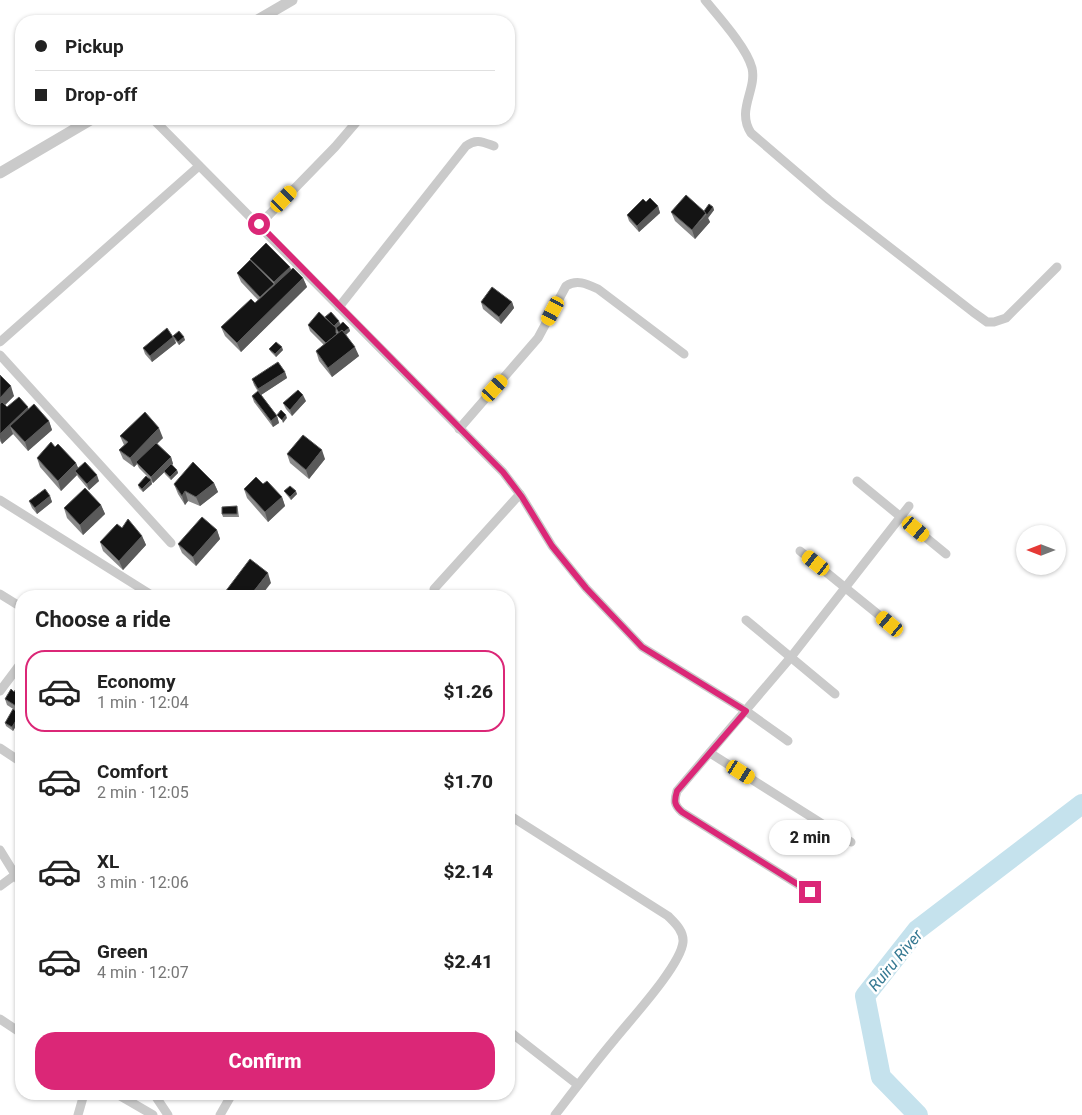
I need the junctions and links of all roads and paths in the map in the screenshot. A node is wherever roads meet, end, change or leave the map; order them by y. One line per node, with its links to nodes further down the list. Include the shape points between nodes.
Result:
1 (292, 0): 3 (street)
2 (705, 0): 11 (street, via 735,38 752,69 745,115 751,133 829,200 987,322 1006,318)
3 (266, 15)
4 (82, 125): 9 (street)
5 (158, 125): 8 (street)
6 (354, 125): 10 (street)
7 (494, 146): 12 (street, via 480,141 466,146)
8 (200, 166): 10 (street); 13 (street)
9 (0, 174)
10 (259, 224): 12 (street)
11 (1056, 267)
12 (339, 307): 16 (street)
13 (0, 342)
14 (684, 354): 16 (street, via 598,289 586,283 571,282 538,338)
15 (0, 355): 22 (street)
16 (459, 429): 18 (street, via 503,472)
17 (857, 481): 21 (street)
18 (520, 494): 26 (street); 36 (street, via 552,546 586,588 642,647)
19 (0, 500): 27 (street)
20 (909, 506): 21 (street)
21 (901, 517): 24 (street); 25 (street)
22 (171, 543)
23 (800, 551): 25 (street)
24 (946, 554)
25 (846, 588): 31 (street); 32 (street)
26 (434, 589)
27 (143, 590)
28 (0, 594): 29 (street)
29 (15, 603)
30 (746, 620): 32 (street)
31 (890, 624)
32 (791, 657): 35 (street); 36 (street)
33 (15, 671): 34 (street)
34 (0, 691)
35 (835, 694)
36 (746, 711): 37 (street); 39 (street)
37 (788, 741)
38 (0, 748): 40 (street)
39 (710, 753): 42 (street); 47 (street, via 677,791 676,806)
40 (15, 758)
41 (515, 818): 51 (street, via 668,916 680,928 683,940 680,954 665,977)
42 (851, 842)
43 (0, 850): 44 (street)
44 (15, 868)
45 (15, 874): 46 (street)
46 (0, 886)
47 (810, 892)
48 (0, 1019): 49 (street)
49 (15, 1029)
50 (515, 1036): 51 (street)
51 (578, 1085): 60 (street)
52 (82, 1100): 56 (street)
53 (127, 1100): 57 (street)
54 (158, 1100): 58 (street)
55 (229, 1100): 59 (street)
56 (78, 1115)
57 (153, 1115)
58 (168, 1115)
59 (220, 1115)
60 (555, 1115)

